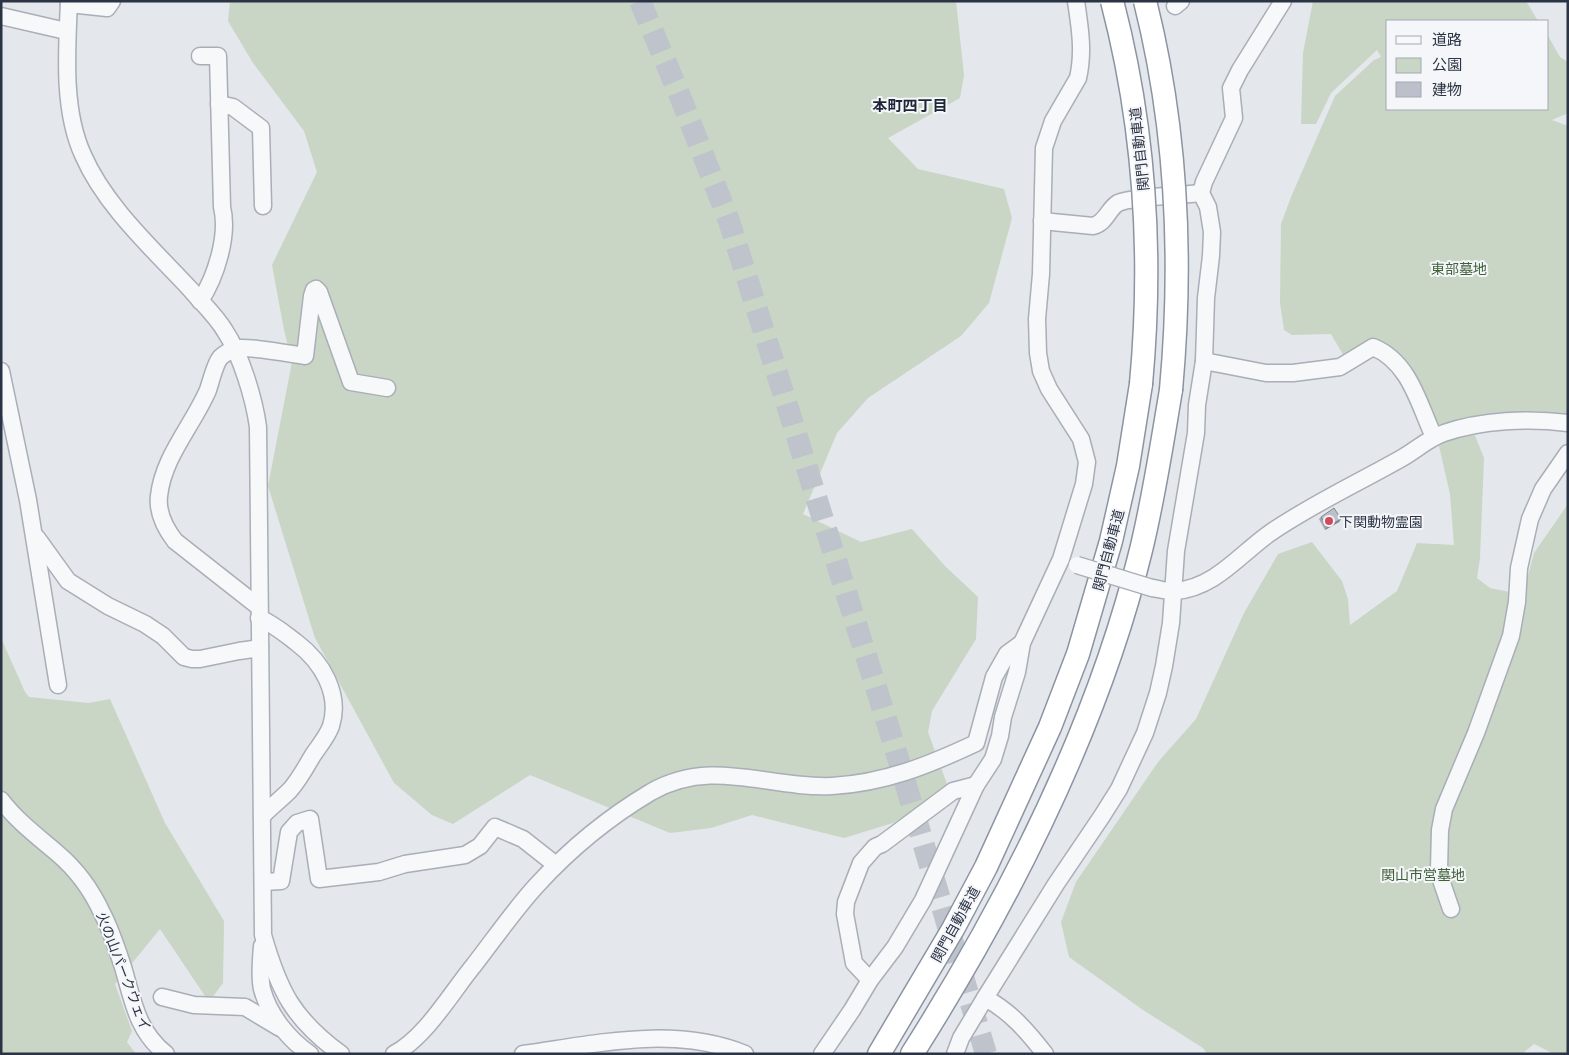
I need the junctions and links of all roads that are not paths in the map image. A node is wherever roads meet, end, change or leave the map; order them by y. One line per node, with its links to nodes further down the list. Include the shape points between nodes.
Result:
1 (112, 1): 6 (street, via 107,8)
2 (1076, 1): 13 (street, via 1082,53 1080,70 1053,121 1044,148)
3 (1112, 1): 48 (highway, 関門自動車道, bridge, via 1133,96 1148,283 1141,384 1128,466 1111,541 1078,654 1050,727 986,867)
4 (1145, 1): 49 (highway, 関門自動車道, bridge, via 1164,91 1172,155 1177,285 1171,390 1141,550 1122,616 1077,740 1042,818 1012,881)
5 (1283, 1): 11 (street, via 1230,88 1234,118)
6 (69, 3): 8 (street)
7 (1, 16): 8 (street)
8 (66, 31): 14 (street, via 72,113 82,153 91,172 123,216)
9 (200, 56): 10 (street, via 218,56)
10 (219, 104): 12 (street, via 233,107 261,128); 14 (street, via 224,226 215,271)
11 (1200, 193): 13 (street, via 1129,200 1117,204 1099,225); 16 (street, via 1208,207 1212,232)
12 (263, 206)
13 (1042, 221): 23 (street, via 1038,319 1041,371 1081,439 1088,462)
14 (200, 301): 15 (street, via 225,331)
15 (234, 349): 18 (street, via 305,356 312,296 316,289 320,292 351,382); 25 (street, via 249,386 258,427); 25 (street, via 220,358 195,417 168,463 162,478 159,506 162,520 175,541)
16 (1204, 361): 20 (street, via 1266,374 1293,373 1340,367 1373,347 1387,354 1406,375); 24 (street, via 1196,433 1176,551)
17 (1, 371): 22 (street)
18 (387, 388)
19 (1568, 423): 20 (street, via 1527,419 1471,426)
20 (1434, 437): 24 (street, via 1403,458 1317,503 1269,534 1219,575)
21 (1568, 453): 34 (street, via 1543,489 1530,519 1519,568 1510,636 1476,733 1444,809 1439,869)
22 (34, 534): 27 (street, via 68,581 145,624 184,657 200,659); 28 (street)
23 (1062, 560): 24 (street, bridge); 26 (street)
24 (1174, 592): 38 (street, via 1158,693 1128,771)
25 (259, 612): 27 (street); 31 (street, via 316,661 328,682 333,705 331,726 321,744 290,790)
26 (1022, 643): 29 (street, via 997,748); 32 (street, via 1007,654 994,678 976,743 905,773 848,785 804,785 725,774 687,778 652,791 630,805 591,833)
27 (260, 648): 31 (street)
28 (58, 685)
29 (976, 785): 36 (street, via 922,900 895,947); 36 (street, via 953,791 875,847 861,863 845,914 854,963)
30 (1, 800): 41 (street, 火の山パークウェイ, via 31,832 58,854 92,893 111,935 143,1029)
31 (262, 816): 33 (street)
32 (556, 865): 33 (street, via 523,839 495,827 480,846 465,855 405,864 379,872 319,879 310,819 297,823 289,832 281,881); 44 (street, via 436,1015 402,1050)
33 (263, 882): 35 (street)
34 (1450, 909)
35 (263, 935): 39 (street, via 260,975 263,990); 43 (street, via 271,964 288,1002 312,1030)
36 (870, 980): 47 (street)
37 (162, 997): 39 (street, via 194,1004 245,1007)
38 (985, 998): 40 (street, via 1000,1006); 50 (street)
39 (283, 1030): 42 (street)
40 (1040, 1051)
41 (166, 1054)
42 (310, 1054)
43 (341, 1054)
44 (394, 1054)
45 (523, 1054): 46 (street, via 620,1041 672,1038 716,1045)
46 (745, 1054)
47 (822, 1054)
48 (879, 1054)
49 (912, 1054)
50 (955, 1054)

